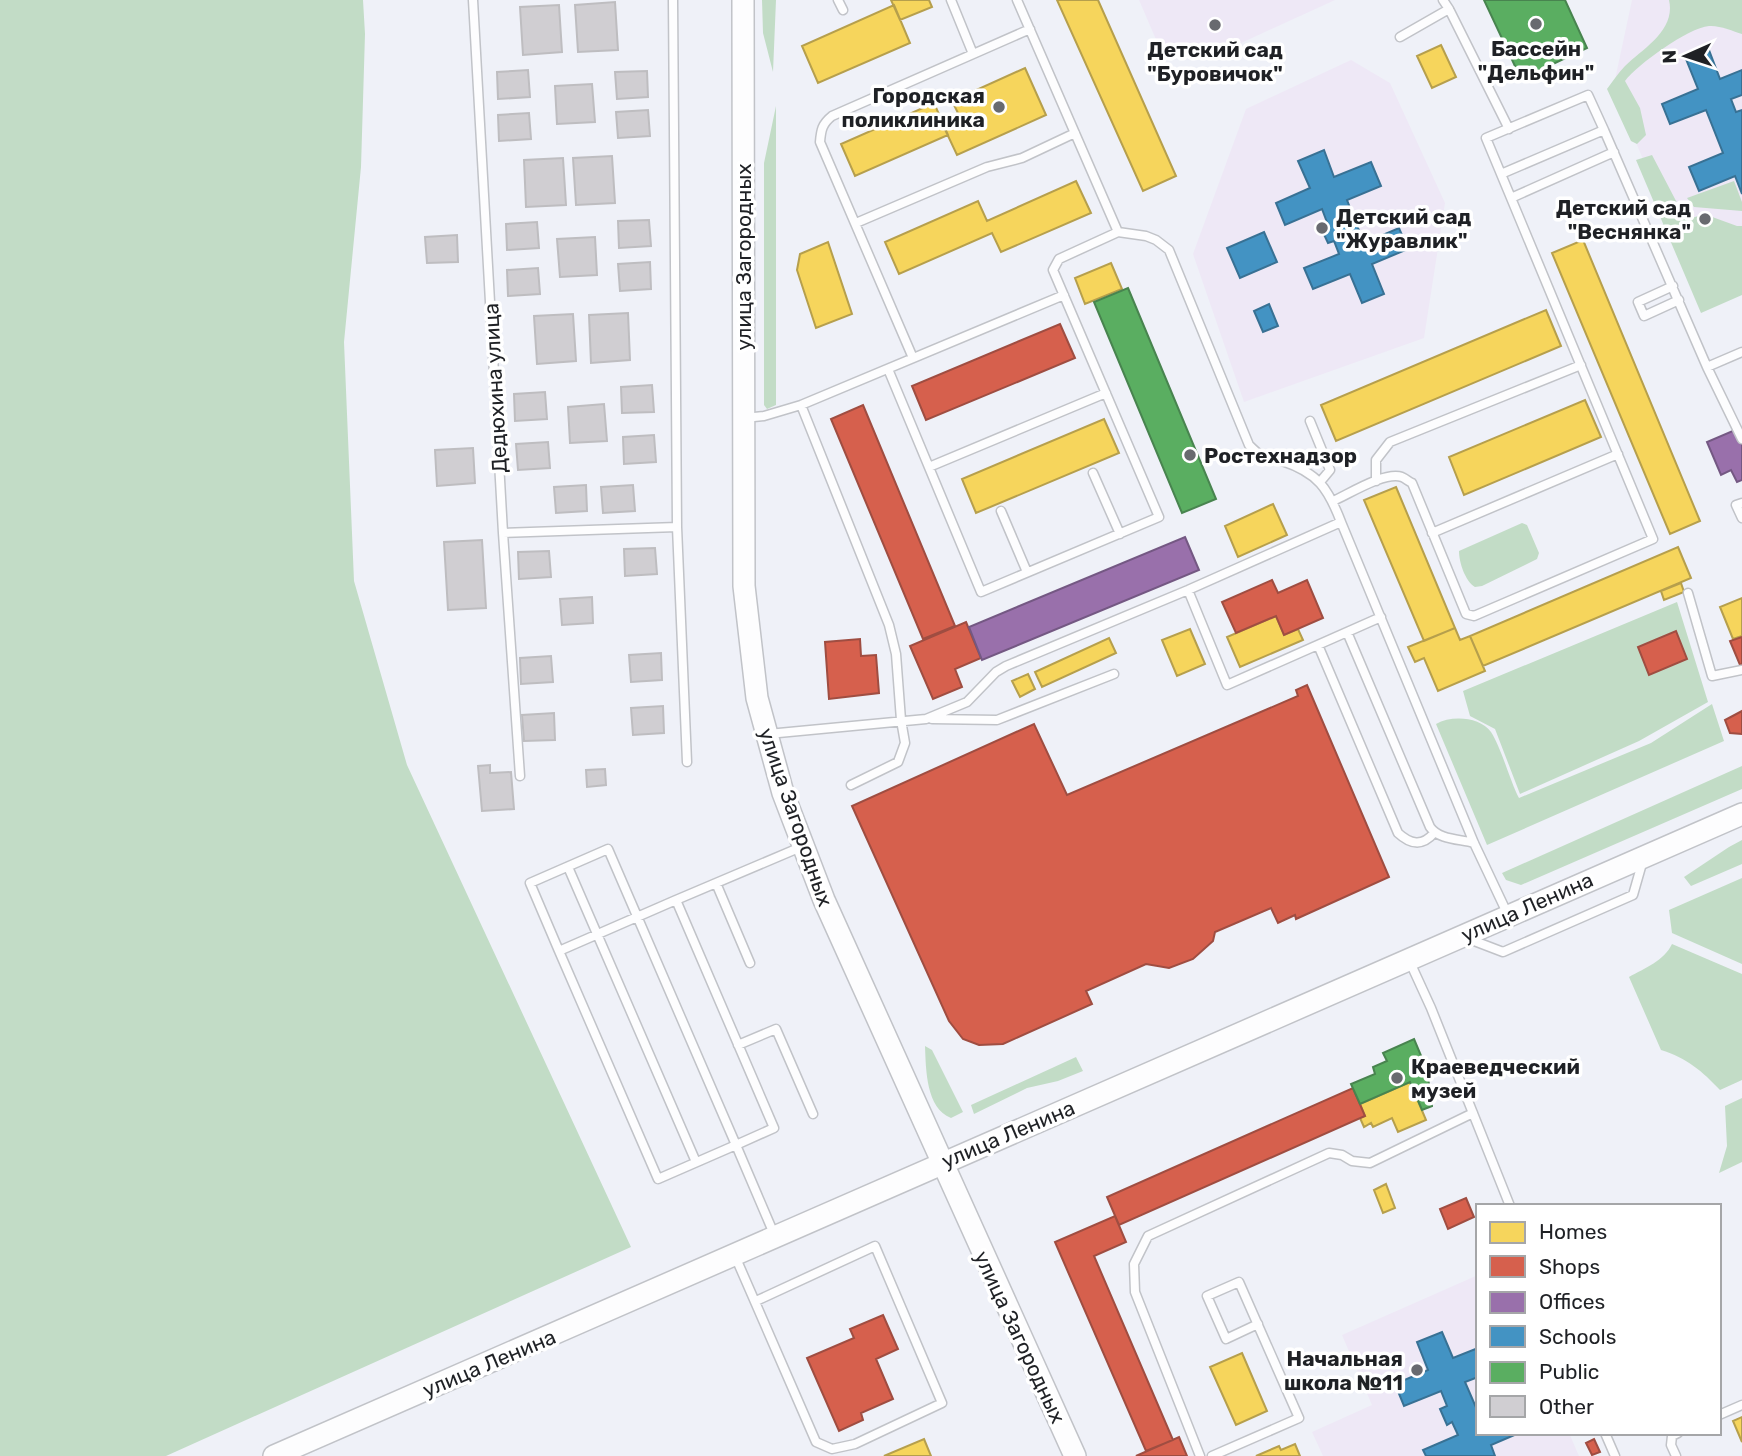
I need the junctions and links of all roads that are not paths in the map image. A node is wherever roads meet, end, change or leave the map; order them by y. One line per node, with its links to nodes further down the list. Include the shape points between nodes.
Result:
1 (473, 0): 45 (lane, Дедюхина улица)
2 (673, 0): 44 (lane)
3 (743, 0): 31 (main road, улица Загородных)
4 (838, 0): 9 (lane)
5 (951, 0): 12 (lane)
6 (1017, 0): 10 (lane)
7 (1443, 0): 8 (lane)
8 (1449, 9): 11 (lane); 13 (lane)
9 (842, 10)
10 (1030, 29): 12 (lane); 15 (lane)
11 (1399, 37)
12 (973, 54): 19 (lane, via 824,123 821,142)
13 (1509, 129): 14 (lane, via 1588,95); 17 (lane, via 1486,138)
14 (1604, 130): 16 (lane); 17 (lane)
15 (1075, 133): 19 (lane); 20 (lane)
16 (1614, 152): 18 (lane); 21 (lane)
17 (1501, 174): 18 (lane)
18 (1511, 198): 26 (lane)
19 (856, 223): 25 (lane)
20 (1118, 232): 22 (lane, via 1059,259 1053,270); 38 (lane, via 1146,236 1169,250 1249,445 1261,457 1303,468)
21 (1673, 286): 23 (lane); 23 (lane, via 1638,302 1644,316)
22 (1064, 295): 25 (lane); 29 (lane)
23 (1679, 300): 27 (lane)
24 (1742, 352): 27 (lane)
25 (913, 358): 28 (lane)
26 (1581, 365): 34 (lane); 37 (lane, via 1390,442 1376,460)
27 (1707, 367): 33 (lane)
28 (888, 369): 30 (lane); 35 (lane)
29 (1106, 393): 35 (lane); 47 (lane, via 1159,517)
30 (801, 405): 31 (lane); 57 (lane, via 889,625)
31 (742, 418): 58 (main road, улица Загородных, via 744,586)
32 (1310, 421): 38 (lane, via 1330,470)
33 (1742, 439)
34 (1618, 454): 46 (lane); 46 (lane, via 1653,539 1474,616 1466,614)
35 (929, 467): 48 (lane, via 981,592)
36 (1093, 473): 47 (lane)
37 (1376, 481): 39 (lane); 46 (lane, via 1402,477 1412,483)
38 (1320, 482): 39 (lane)
39 (1333, 501): 43 (lane)
40 (1742, 503): 42 (lane, via 1737,505)
41 (1001, 511): 48 (lane)
42 (1742, 518)
43 (1341, 522): 49 (lane); 51 (lane)
44 (677, 527): 45 (lane); 59 (lane)
45 (503, 533): 60 (lane, Дедюхина улица)
46 (1432, 533)
47 (1120, 534): 48 (lane)
48 (1027, 572)
49 (1188, 590): 53 (lane, via 1227,685); 56 (lane, via 1006,666 967,702)
50 (1688, 593): 54 (lane, via 1712,676)
51 (1381, 617): 52 (lane); 64 (lane)
52 (1347, 632): 53 (lane); 63 (lane)
53 (1318, 645): 63 (lane, via 1398,833 1416,844 1428,841)
54 (1742, 670)
55 (1114, 674): 56 (lane, via 997,720)
56 (926, 719): 57 (lane)
57 (901, 720): 58 (lane); 61 (lane, via 905,743 898,762)
58 (765, 734): 65 (main road, улица Загородных)
59 (687, 762)
60 (520, 776)
61 (851, 785)
62 (1742, 814): 66 (main road, улица Ленина)
63 (1434, 833): 64 (lane)
64 (1474, 843): 70 (lane)
65 (803, 846): 68 (lane); 82 (main road, улица Загородных)
66 (1643, 857): 70 (main road, улица Ленина); 73 (lane, via 1633,895 1503,952)
67 (568, 867): 71 (lane, via 608,849); 72 (lane); 74 (lane, via 530,883)
68 (716, 883): 69 (lane); 76 (lane)
69 (676, 900): 71 (lane); 77 (lane)
70 (1508, 915): 73 (main road, улица Ленина)
71 (638, 917): 72 (lane); 80 (lane)
72 (597, 934): 74 (lane); 81 (lane)
73 (1461, 936): 75 (main road, улица Ленина)
74 (559, 951): 81 (lane, via 658,1179)
75 (1409, 960): 78 (lane); 82 (main road, улица Ленина)
76 (750, 963)
77 (738, 1045): 79 (lane, via 776,1029); 80 (lane, via 774,1128)
78 (1473, 1113): 83 (lane); 94 (lane, via 1370,1163 1329,1153 1147,1236 1134,1264 1135,1292)
79 (813, 1114)
80 (736, 1145): 81 (lane); 84 (lane)
81 (696, 1162)
82 (941, 1163): 84 (main road, улица Ленина); 93 (main road, улица Загородных)
83 (1509, 1204)
84 (775, 1237): 85 (main road, улица Ленина)
85 (735, 1255): 86 (lane); 92 (main road, улица Ленина, via 307,1446)
86 (756, 1301): 86 (lane, via 875,1246 942,1403 855,1444 832,1449 816,1442)
87 (1258, 1324): 87 (lane, via 1239,1282 1207,1296 1226,1339); 95 (lane, via 1299,1418)
88 (1742, 1405): 89 (lane)
89 (1721, 1414)
90 (1606, 1435): 96 (lane)
91 (1674, 1435): 97 (lane, via 1671,1445)
92 (274, 1456)
93 (1075, 1456)
94 (1200, 1456)
95 (1212, 1456)
96 (1615, 1456)
97 (1676, 1456)

